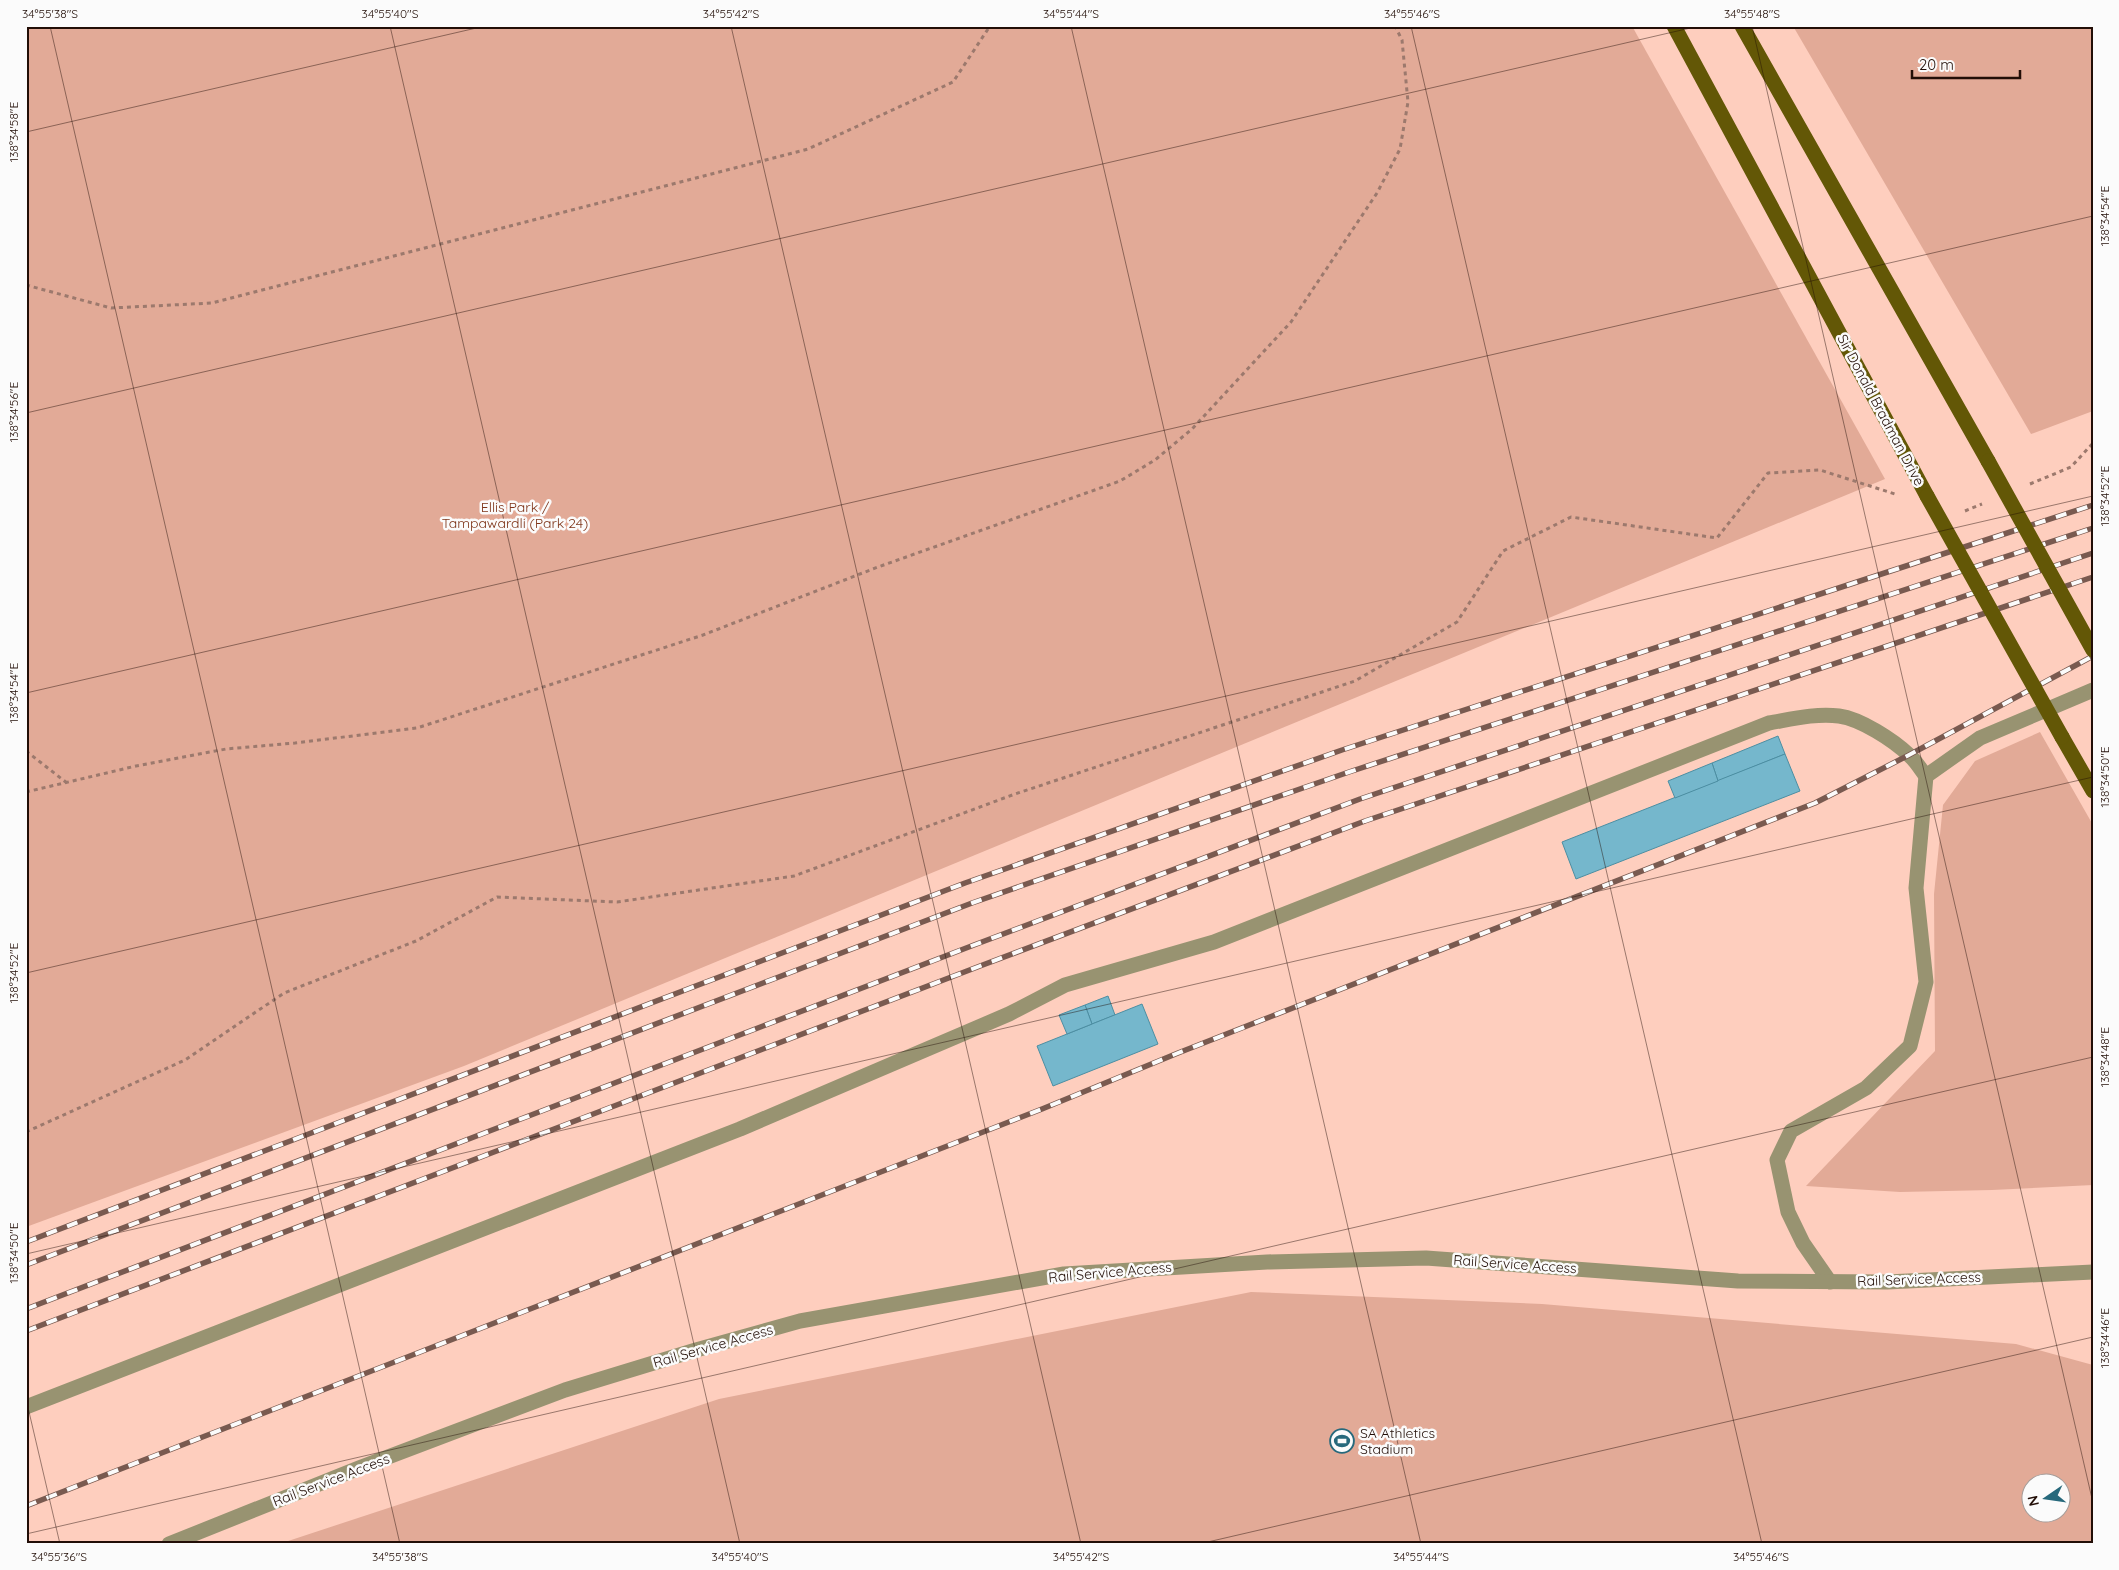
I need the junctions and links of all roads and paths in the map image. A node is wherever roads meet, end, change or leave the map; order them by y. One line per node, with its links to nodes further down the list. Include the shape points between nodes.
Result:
1 (990, 26): 5 (path, via 953,82 808,149 212,303 111,308)
2 (1395, 26): 15 (path, via 1402,40 1408,102 1400,149 1377,193 1291,322 1192,429 1155,460 1120,481 878,567 703,635 417,728 226,749)
3 (1674, 26): 16 (main road, Sir Donald Bradman Drive, bridge, via 1927,496)
4 (1742, 26): 11 (main road, bridge)
5 (26, 285)
6 (2093, 444): 7 (path, via 2071,467)
7 (2027, 485)
8 (1902, 496): 18 (path, via 1820,470 1768,473 1717,538 1571,517 1503,551 1457,622 1354,681 1015,794 794,876 617,902 497,898 416,942 284,993 185,1060)
9 (1983, 503): 10 (path)
10 (1957, 514)
11 (2093, 650)
12 (2093, 690): 14 (lane, via 1980,738)
13 (26, 751): 15 (path)
14 (1926, 776): 20 (lane, via 1916,888 1926,982 1910,1046 1866,1088 1791,1131 1777,1160 1788,1212 1803,1244); 21 (lane, via 1909,755 1858,721 1822,716 1769,723 1214,942 1065,985 1009,1014 740,1129)
15 (67, 783): 17 (path)
16 (2093, 791)
17 (26, 792)
18 (26, 1132)
19 (2093, 1272): 20 (lane, Rail Service Access)
20 (1830, 1282): 22 (lane, Rail Service Access, via 1738,1281 1426,1258 1267,1262 1064,1274 800,1321 696,1350 566,1390)
21 (26, 1407)
22 (169, 1544)

